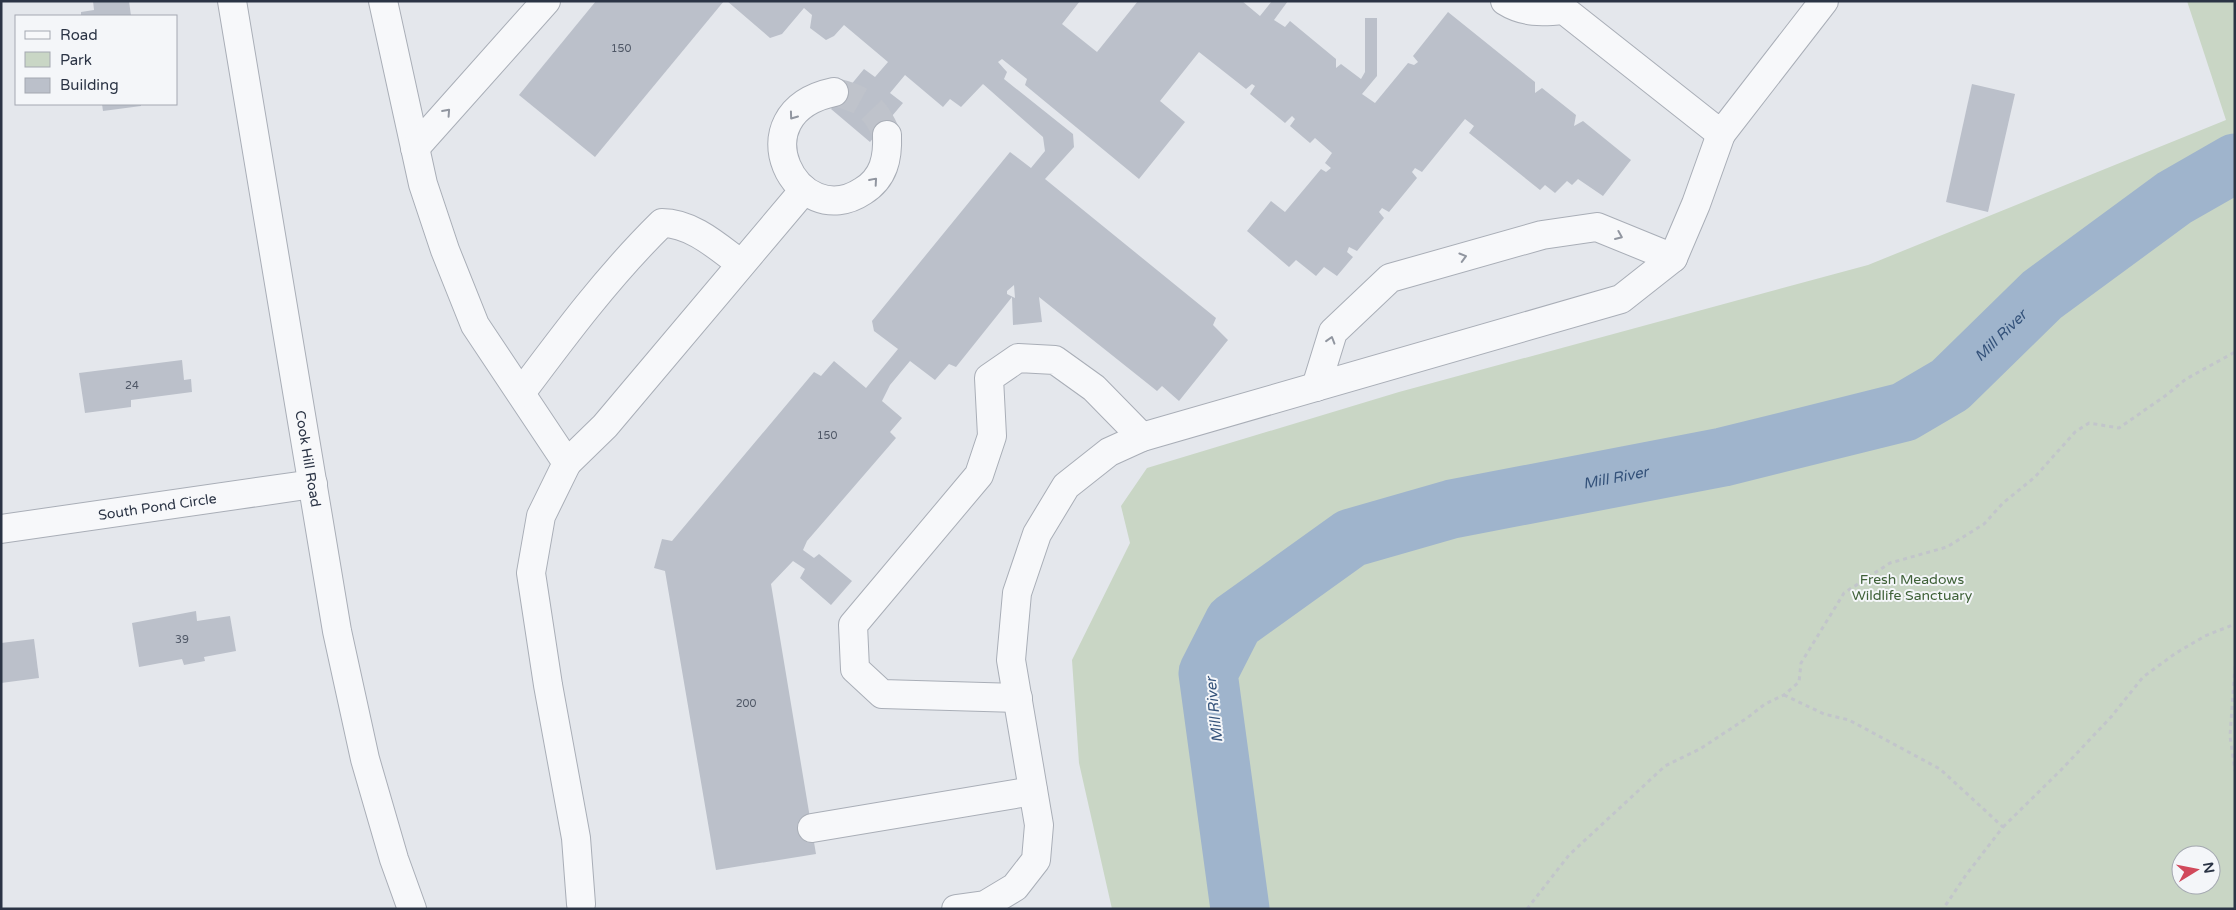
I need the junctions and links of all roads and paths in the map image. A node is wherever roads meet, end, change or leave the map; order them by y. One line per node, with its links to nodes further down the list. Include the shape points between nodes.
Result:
1 (232, 1): 18 (street, Cook Hill Road)
2 (382, 1): 9 (street)
3 (546, 1): 9 (street, one-way to 3)
4 (1505, 1): 7 (street, via 1516,8 1536,12 1564,10)
5 (1824, 1): 7 (street)
6 (834, 92): 10 (street, one-way to 10, via 805,103 793,114 785,130 782,146 784,163)
7 (1721, 134): 11 (street)
8 (887, 135): 10 (street, one-way to 8, via 821,198 839,200 856,196 872,186 888,154)
9 (415, 148): 15 (street, via 423,184 475,325)
10 (804, 190): 12 (street)
11 (1673, 258): 14 (street, via 1621,299); 14 (street, one-way to 11, via 1333,332 1390,278 1542,235 1597,226)
12 (741, 264): 15 (street, via 710,241 675,223 662,223 628,257); 17 (street, via 605,426)
13 (2235, 352): 22 (path, via 2186,378 2119,428 2089,423 2082,427 1984,524 1947,546 1890,563 1844,593 1801,663 1799,682)
14 (1316, 387): 16 (street)
15 (521, 393): 17 (street)
16 (1142, 437): 23 (street, via 1109,452 1066,486 1037,534 1017,593 1011,660); 23 (street, via 1094,388 1055,360 1018,358 989,378 992,436 979,475 852,624 855,669 882,694)
17 (567, 463): 28 (street, via 541,516 530,573 576,838)
18 (313, 484): 19 (street, South Pond Circle); 30 (street, Cook Hill Road, via 337,631 365,760)
19 (1, 529)
20 (2235, 624): 26 (path, via 2205,636 2143,677 2062,769)
21 (2235, 666): 24 (path, via 2230,736)
22 (1784, 695): 26 (path, via 1824,714 1850,720 1940,769); 31 (path, via 1765,704 1700,749 1665,766 1569,855)
23 (1018, 698): 25 (street)
24 (2235, 770)
25 (1033, 791): 27 (street); 29 (street, via 1039,825 1036,860 1016,887 985,905)
26 (2003, 827): 32 (path)
27 (812, 828)
28 (584, 907)
29 (963, 908)
30 (412, 909)
31 (1527, 909)
32 (1943, 909)

